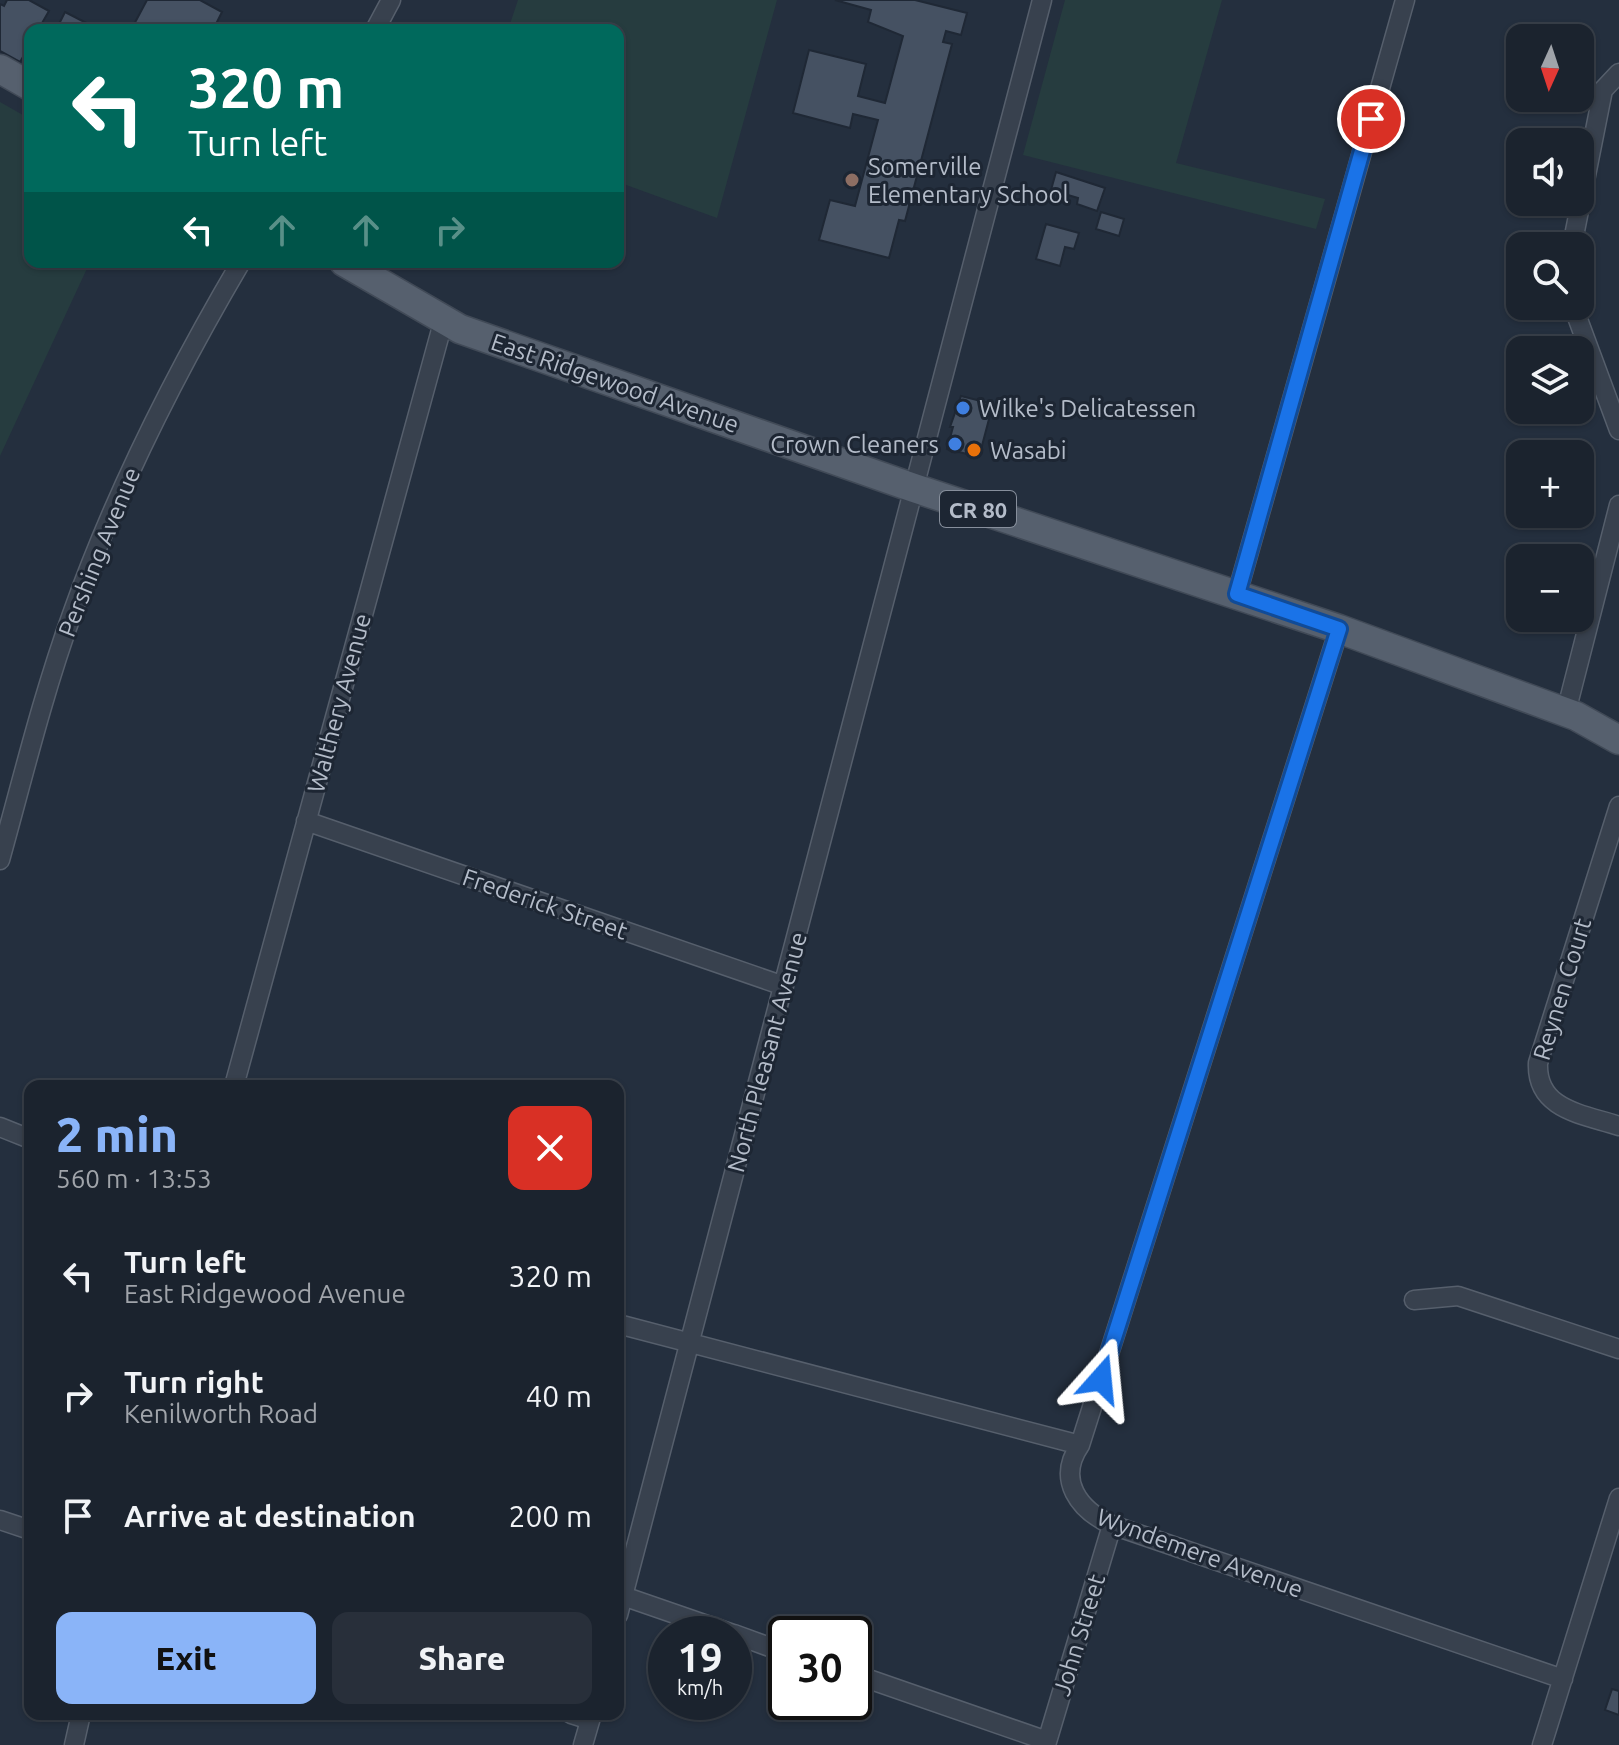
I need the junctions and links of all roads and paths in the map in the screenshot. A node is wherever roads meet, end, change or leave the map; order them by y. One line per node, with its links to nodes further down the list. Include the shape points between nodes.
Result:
1 (391, 0): 4 (street)
2 (1042, 0): 14 (street, North Pleasant Avenue)
3 (1405, 0): 16 (street)
4 (378, 24)
5 (0, 69): 7 (main road)
6 (1619, 73): 8 (street, via 1603,90)
7 (24, 83)
8 (1575, 232)
9 (238, 268): 22 (street, Pershing Avenue, via 165,398 107,525 54,667)
10 (355, 268): 11 (main road, East Ridgewood Avenue / CR 80)
11 (444, 319): 14 (main road, East Ridgewood Avenue / CR 80); 21 (street, Walthery Avenue)
12 (1578, 320): 13 (street)
13 (1619, 430)
14 (914, 488): 16 (main road, East Ridgewood Avenue / CR 80); 23 (street, North Pleasant Avenue)
15 (1619, 505): 18 (street)
16 (1237, 594): 17 (main road, East Ridgewood Avenue / CR 80)
17 (1339, 629): 18 (main road, East Ridgewood Avenue / CR 80); 32 (street)
18 (1566, 712): 19 (main road, East Ridgewood Avenue / CR 80)
19 (1619, 740)
20 (1619, 806): 25 (street, Reynen Court, via 1538,1063 1542,1090 1559,1106)
21 (306, 821): 23 (street, Frederick Street); 24 (street, Walthery Avenue)
22 (0, 860)
23 (784, 986): 30 (street, North Pleasant Avenue)
24 (236, 1080)
25 (1619, 1126)
26 (0, 1127): 27 (street)
27 (24, 1137)
28 (1414, 1300): 31 (street, via 1458,1296)
29 (624, 1326): 30 (street)
30 (690, 1343): 32 (street); 37 (street, North Pleasant Avenue)
31 (1619, 1349)
32 (1080, 1445): 35 (street, Wyndemere Avenue, via 1071,1463 1073,1493 1093,1516)
33 (1619, 1498): 40 (street)
34 (0, 1520): 36 (street)
35 (1112, 1525): 40 (street, Wyndemere Avenue); 44 (street, John Street)
36 (24, 1528)
37 (624, 1592)
38 (624, 1596): 39 (street)
39 (681, 1616)
40 (1563, 1679): 47 (street)
41 (872, 1680): 44 (street)
42 (80, 1720): 45 (street)
43 (590, 1720): 46 (street)
44 (1047, 1743)
45 (74, 1745)
46 (583, 1745)
47 (1542, 1745)

